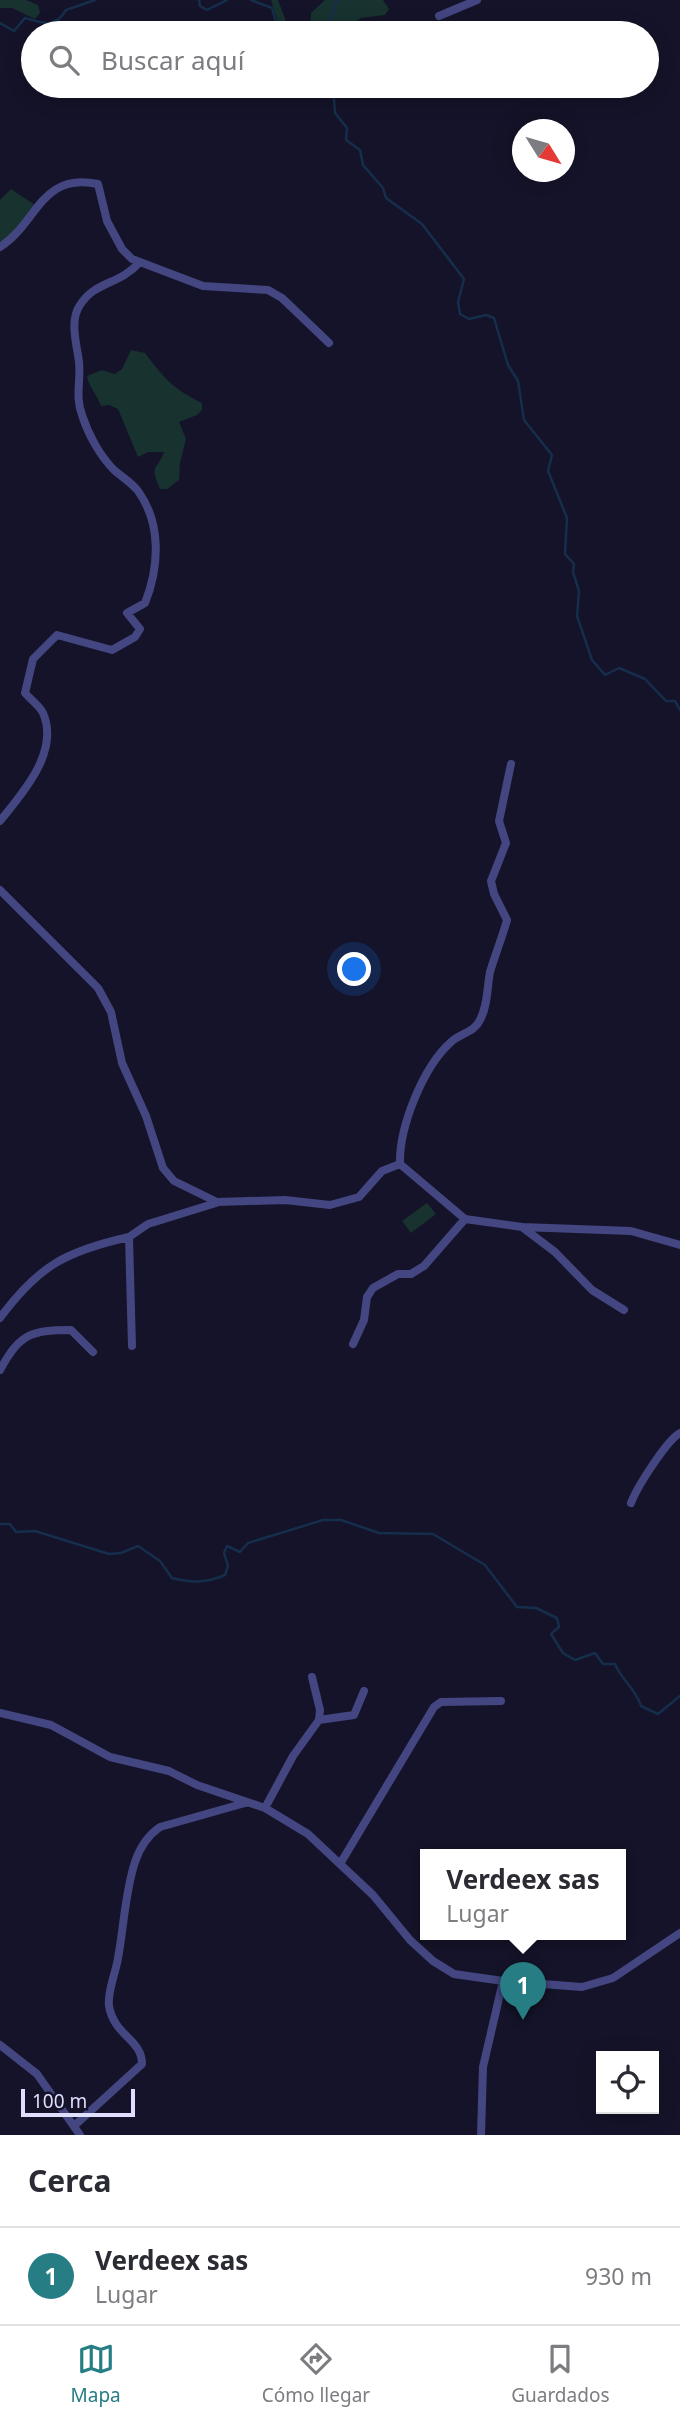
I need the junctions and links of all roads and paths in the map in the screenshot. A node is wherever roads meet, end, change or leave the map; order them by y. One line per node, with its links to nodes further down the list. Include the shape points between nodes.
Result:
1 (477, 0): 2 (street)
2 (439, 16)
3 (0, 247): 4 (street, via 14,237 50,192 68,184 90,183 98,184 117,242)
4 (139, 263): 5 (street, via 203,286 268,290); 7 (street, via 118,281 99,286 77,309 78,399 103,457 143,500 158,551 156,571 145,603 127,613 140,629 135,636 112,650 57,635 33,659 25,693 44,714 44,753 24,791)
5 (329, 343)
6 (510, 764): 9 (street, via 499,821 506,843 491,881 507,920 486,999 480,1020 452,1041 435,1062 404,1122)
7 (0, 821)
8 (0, 891): 10 (street, via 98,988 111,1012 122,1063 163,1168 191,1192)
9 (400, 1164): 10 (street, via 382,1171 359,1197 330,1205 285,1200); 11 (street)
10 (217, 1202): 13 (street, via 148,1224)
11 (465, 1219): 12 (street); 17 (street, via 424,1266 373,1288)
12 (522, 1227): 14 (street, via 631,1231); 15 (street, via 592,1290)
13 (129, 1237): 16 (street, via 82,1248 43,1270); 18 (street)
14 (680, 1245)
15 (624, 1310)
16 (0, 1318)
17 (353, 1344)
18 (132, 1346)
19 (93, 1352): 20 (street, via 71,1331 32,1332 14,1345)
20 (0, 1370)
21 (680, 1433): 22 (street, via 670,1439)
22 (631, 1503)
23 (312, 1677): 27 (street)
24 (364, 1691): 27 (street, via 354,1715)
25 (501, 1701): 30 (street, via 441,1702 434,1707)
26 (0, 1713): 28 (street, via 51,1725 110,1757 169,1771)
27 (319, 1720): 29 (street)
28 (245, 1802): 29 (street); 34 (street, via 160,1827 143,1844 130,1881 109,2004 116,2025 142,2053 142,2064)
29 (265, 1808): 30 (street, via 308,1834)
30 (340, 1864): 32 (street, via 433,1961 454,1974)
31 (680, 1933): 32 (street, via 613,1978 582,1987)
32 (503, 1982): 36 (street, via 483,2067)
33 (0, 2045): 34 (street, via 37,2074)
34 (74, 2126): 35 (street)
35 (80, 2135)
36 (481, 2135)

